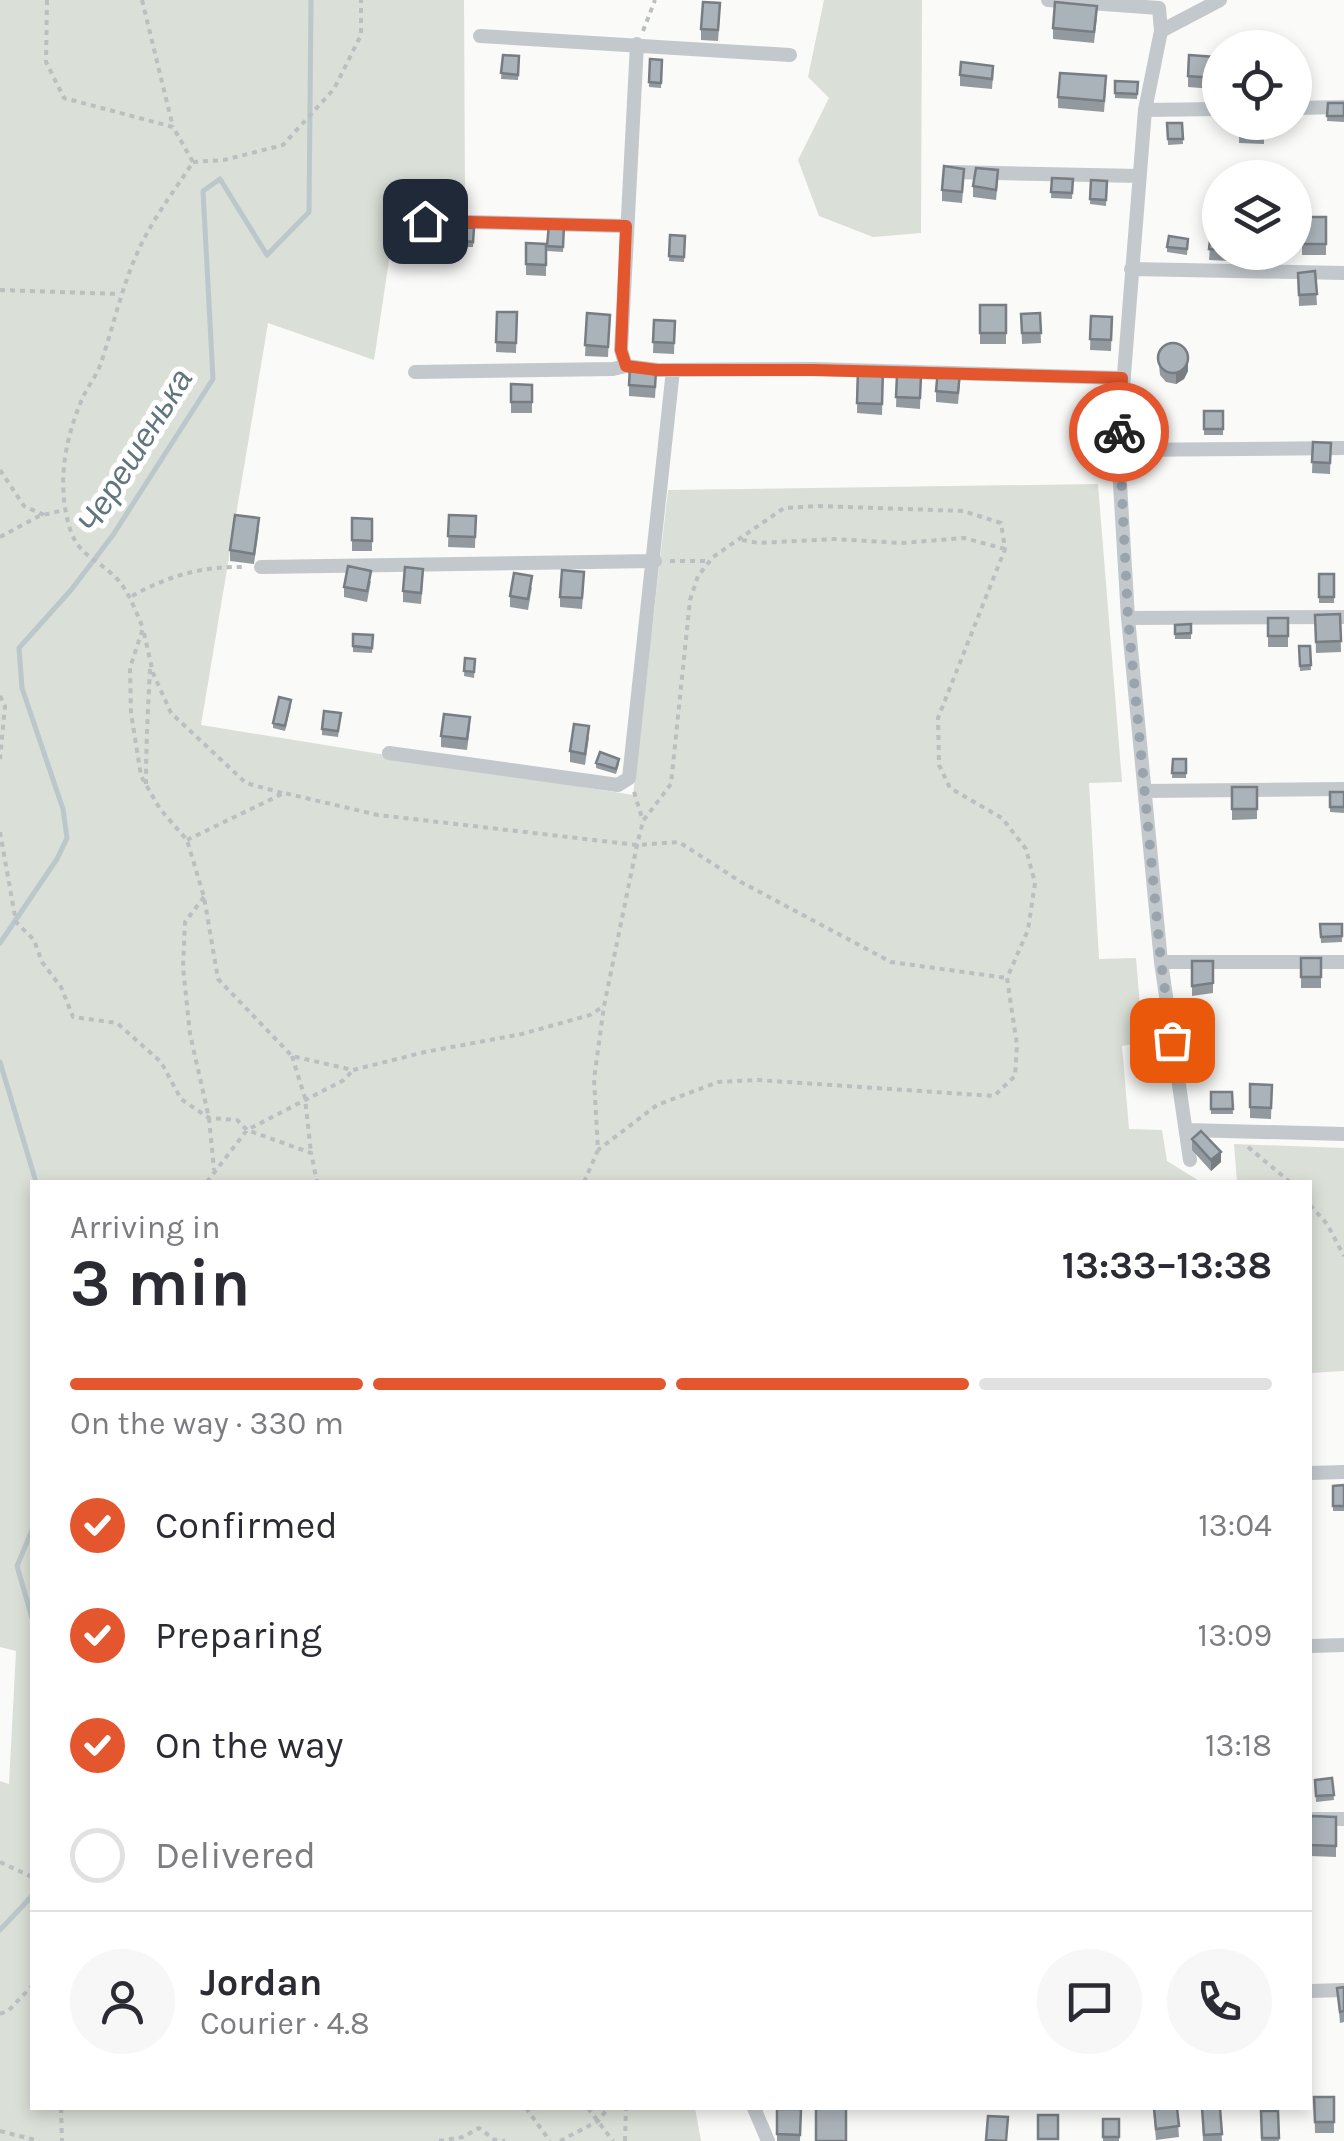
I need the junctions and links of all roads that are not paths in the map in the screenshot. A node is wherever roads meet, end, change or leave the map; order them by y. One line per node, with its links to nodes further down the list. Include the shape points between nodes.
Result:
1 (1048, 0): 3 (street, via 1160,8)
2 (1220, 0): 3 (street)
3 (1161, 31): 10 (street)
4 (480, 36): 5 (street)
5 (637, 44): 6 (street); 14 (street)
6 (790, 55)
7 (1344, 107): 8 (street)
8 (1312, 108)
9 (1202, 109): 10 (street)
10 (1144, 110): 12 (street)
11 (950, 172): 12 (street)
12 (1139, 176): 15 (street)
13 (425, 221): 14 (street)
14 (626, 226): 17 (street)
15 (1132, 268): 16 (street); 20 (street)
16 (1344, 273)
17 (626, 366): 18 (street); 19 (street)
18 (672, 370): 20 (street); 23 (street)
19 (416, 372)
20 (1122, 378): 22 (street)
21 (1344, 448): 22 (street)
22 (1118, 450): 26 (street)
23 (655, 560): 24 (street); 27 (street, via 629,778 618,784)
24 (261, 568)
25 (1344, 617): 26 (street)
26 (1128, 618): 29 (street)
27 (389, 753)
28 (1344, 789): 29 (street)
29 (1145, 791): 30 (street)
30 (1161, 962): 31 (street); 32 (street)
31 (1344, 962)
32 (1188, 1130): 33 (street); 34 (street)
33 (1344, 1134)
34 (1190, 1160)
35 (1344, 1472): 36 (street)
36 (1312, 1473)
37 (1344, 1645): 38 (street)
38 (1312, 1646)
39 (1344, 1818): 40 (street)
40 (1312, 1819)
41 (1344, 1990): 42 (street)
42 (1312, 1991)
43 (755, 2110): 44 (street)
44 (768, 2141)

